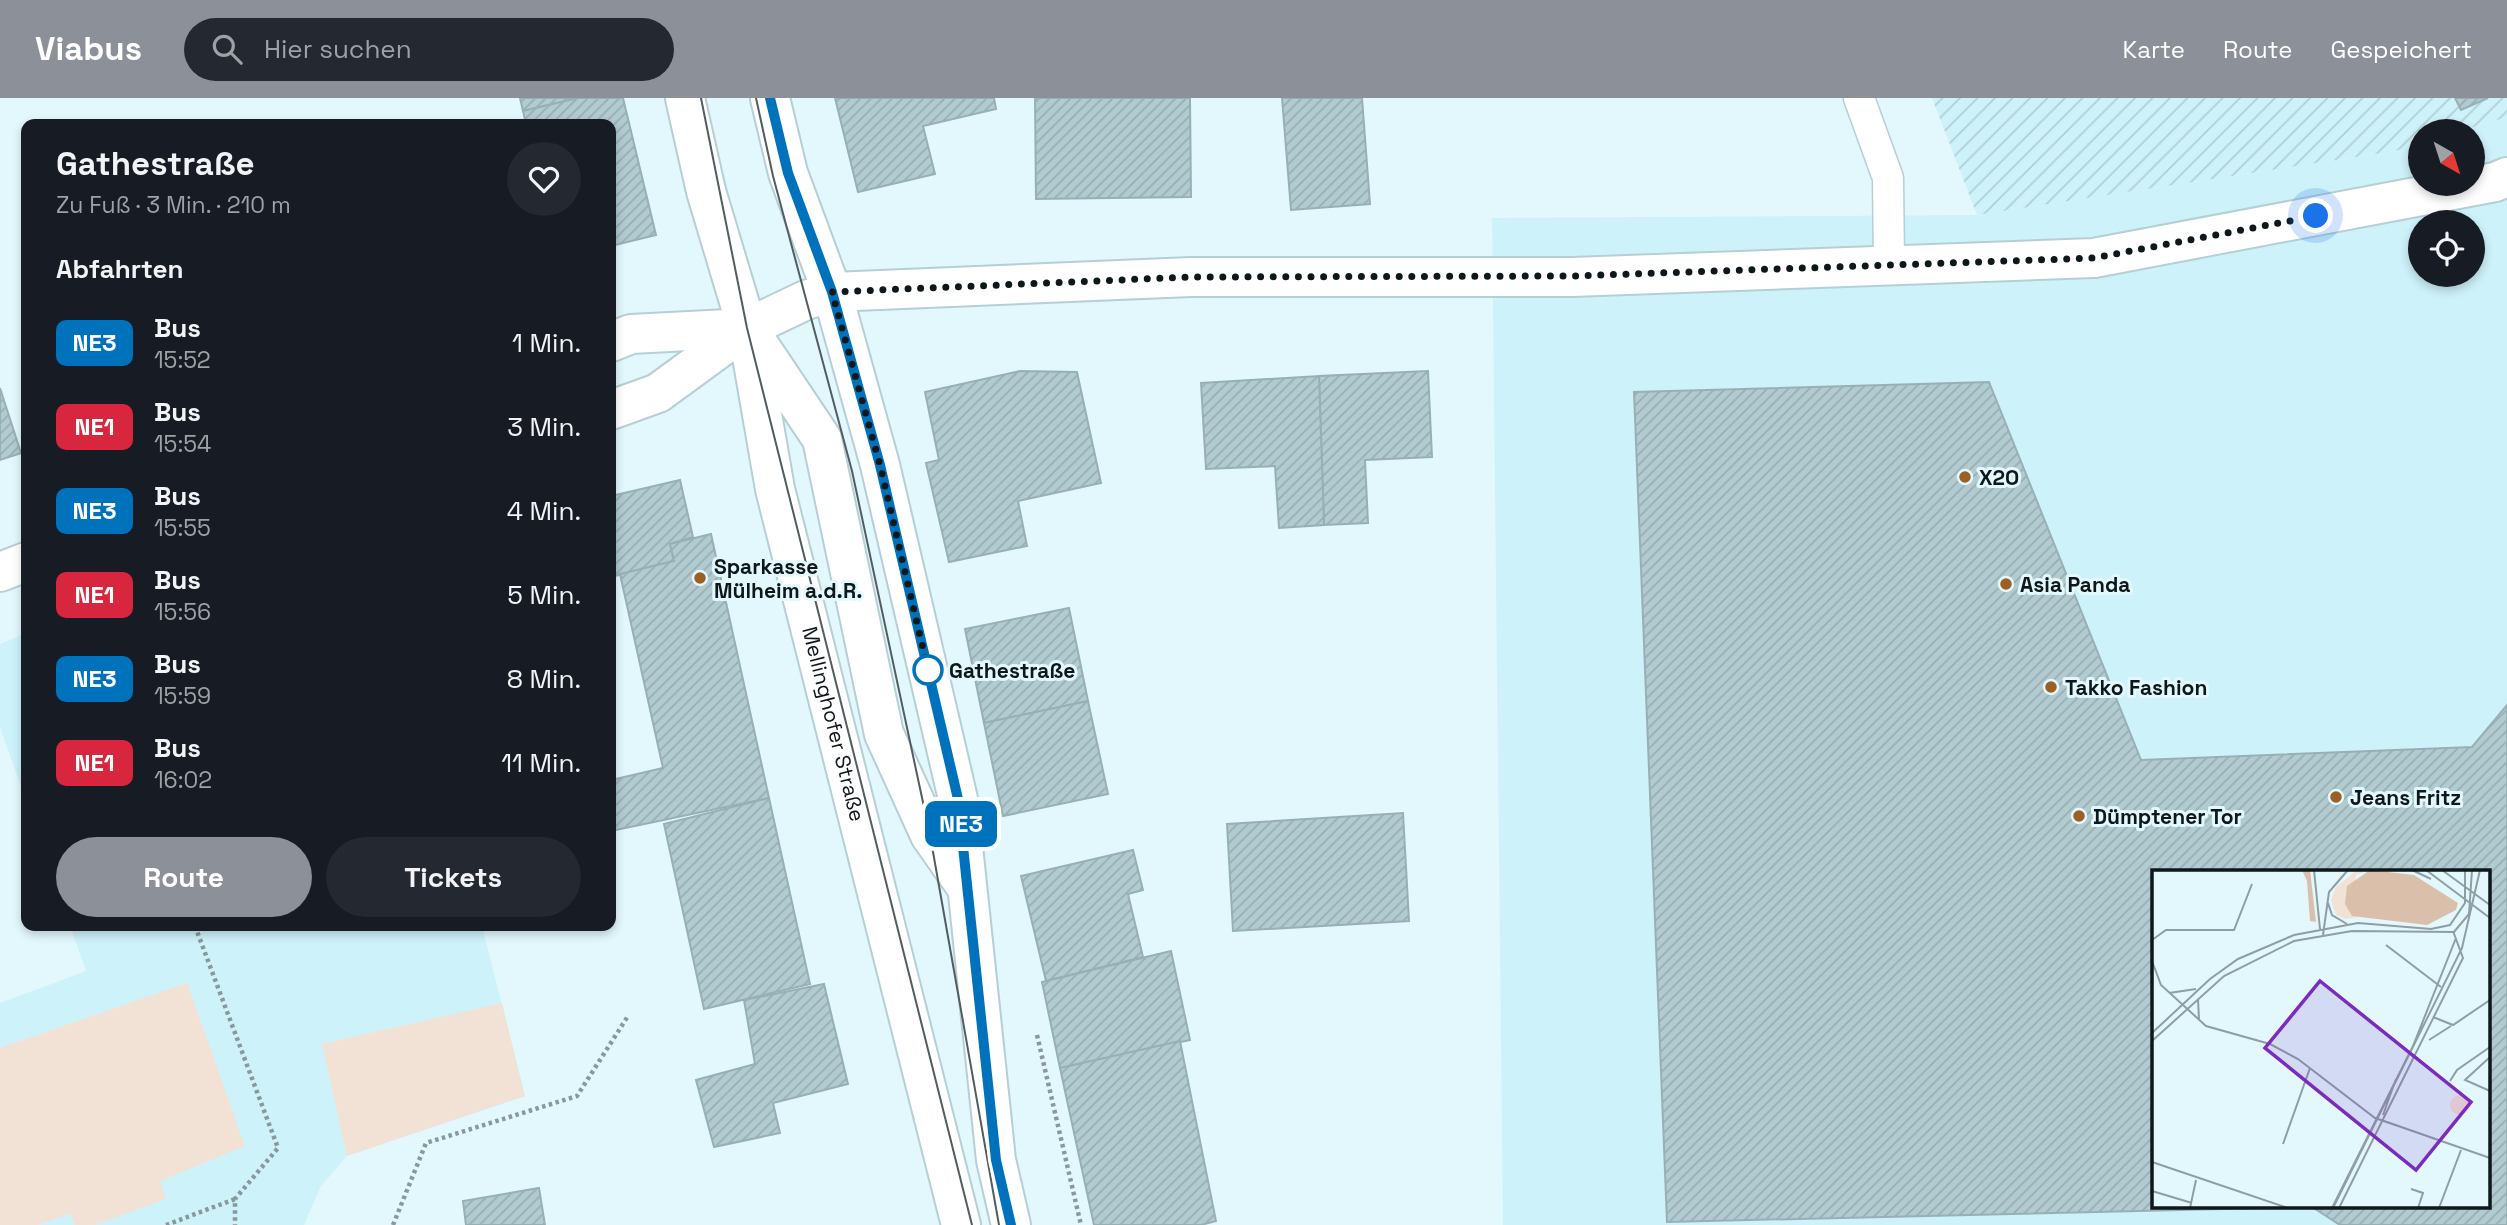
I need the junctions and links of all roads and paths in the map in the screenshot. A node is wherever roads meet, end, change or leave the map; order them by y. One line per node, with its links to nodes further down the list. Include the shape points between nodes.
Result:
1 (685, 98): 7 (street, Mellinghofer Straße, via 706,191)
2 (770, 98): 6 (street, via 788,173)
3 (1859, 98): 5 (lane, via 1888,178)
4 (2507, 177): 5 (street, via 2094,258)
5 (1889, 264): 6 (street, via 1572,276 1191,277)
6 (832, 292): 7 (street); 12 (street, via 880,465 958,799)
7 (747, 328): 8 (street, via 631,334); 9 (street, via 658,393); 12 (street, via 822,439 884,734 930,835); 19 (street, Mellinghofer Straße, via 775,489)
8 (616, 340)
9 (616, 408)
10 (21, 564): 11 (street)
11 (0, 572)
12 (968, 890): 20 (street, via 996,1160)
13 (197, 931): 15 (path, via 278,1148)
14 (628, 1016): 18 (path, via 577,1096 426,1143)
15 (235, 1199): 16 (path); 17 (path)
16 (166, 1225)
17 (235, 1225)
18 (393, 1225)
19 (961, 1225)
20 (1011, 1225)

